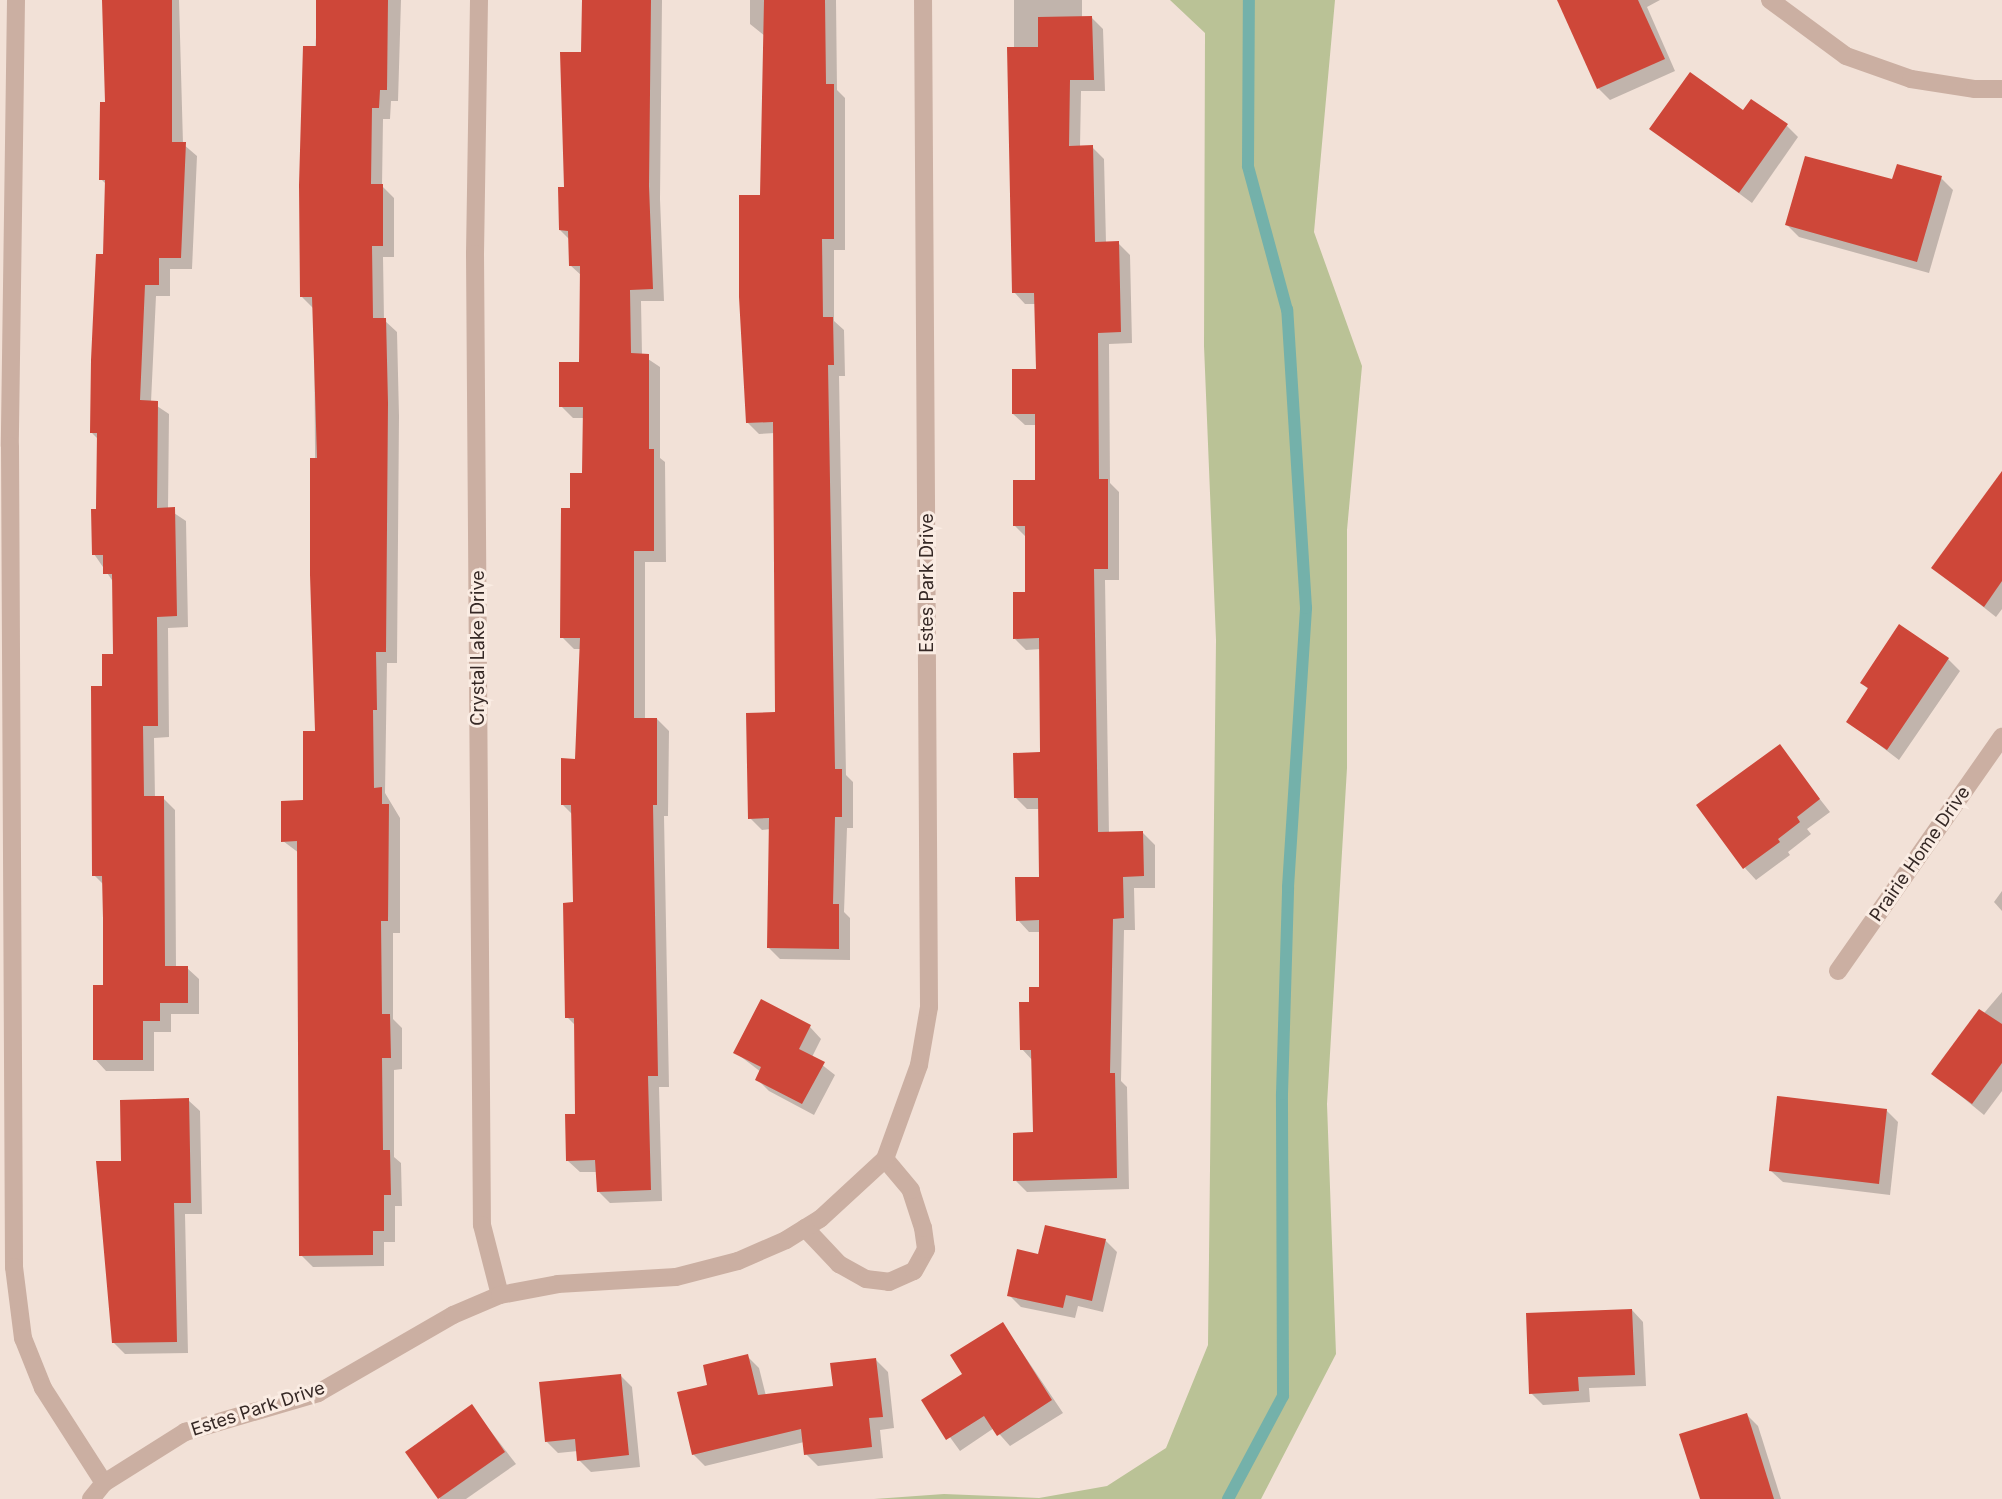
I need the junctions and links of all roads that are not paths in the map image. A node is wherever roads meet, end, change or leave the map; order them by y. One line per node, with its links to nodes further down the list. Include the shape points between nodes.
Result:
1 (16, 0): 6 (street)
2 (479, 0): 11 (street, Crystal Lake Drive, via 475,268 482,1225)
3 (923, 0): 9 (street, Estes Park Drive, via 929,1007 919,1065)
4 (1770, 0): 5 (street, via 1846,56 1911,79)
5 (2002, 89)
6 (5, 446): 12 (street, via 14,1267 23,1338 43,1388)
7 (2002, 737): 8 (street, Prairie Home Drive)
8 (1838, 971)
9 (885, 1160): 10 (street, Estes Park Drive); 10 (street, via 911,1189 923,1228 926,1250 914,1271 889,1282 866,1279 839,1264)
10 (806, 1228): 11 (street, Estes Park Drive, via 738,1261 676,1277 558,1284)
11 (499, 1295): 12 (street, Estes Park Drive, via 453,1315 318,1393 186,1432)
12 (104, 1483): 13 (street, Estes Park Drive)
13 (90, 1499)

